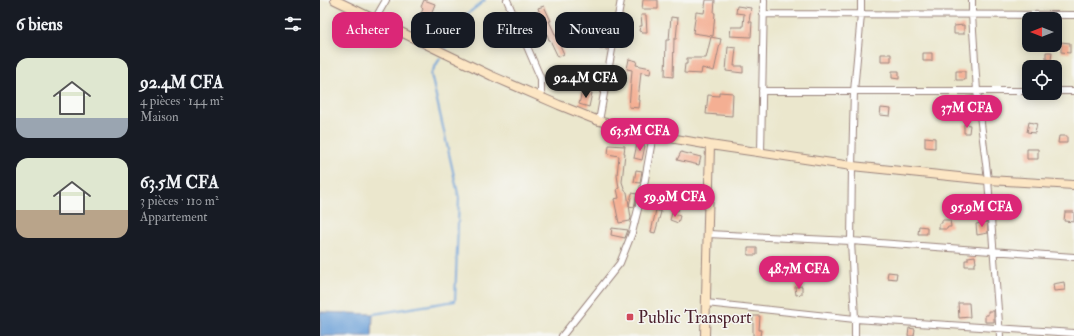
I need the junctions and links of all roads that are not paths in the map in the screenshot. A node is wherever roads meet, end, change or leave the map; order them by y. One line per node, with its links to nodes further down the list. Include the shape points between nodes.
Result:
1 (335, 0): 8 (main road)
2 (386, 0): 9 (street)
3 (507, 0): 21 (street, via 540,80)
4 (621, 0): 22 (street)
5 (764, 0): 10 (street)
6 (861, 0): 11 (street)
7 (972, 0): 12 (street)
8 (360, 12)
9 (379, 12)
10 (763, 14): 11 (street); 15 (street)
11 (861, 15): 12 (street); 16 (street)
12 (972, 15): 13 (street); 17 (street)
13 (1074, 15)
14 (403, 33): 21 (main road)
15 (762, 91): 16 (street); 25 (street)
16 (854, 91): 17 (street); 26 (street)
17 (977, 91): 18 (street); 27 (street)
18 (1022, 91)
19 (1062, 91): 20 (street)
20 (1074, 91)
21 (540, 97): 22 (main road)
22 (600, 121): 23 (main road)
23 (653, 135): 24 (main road); 37 (street, via 632,233 620,263)
24 (710, 145): 25 (main road); 29 (main road)
25 (761, 152): 26 (main road)
26 (852, 166): 27 (main road); 30 (street)
27 (988, 180): 28 (main road); 31 (street)
28 (1074, 184)
29 (708, 234): 30 (street); 33 (main road)
30 (851, 241): 31 (street); 34 (street)
31 (993, 251): 32 (street); 35 (street)
32 (1074, 257)
33 (706, 303): 34 (street); 38 (main road)
34 (855, 319): 35 (street); 39 (street)
35 (999, 328): 36 (street); 40 (street)
36 (1074, 333)
37 (562, 336)
38 (705, 336)
39 (855, 336)
40 (1000, 336)

